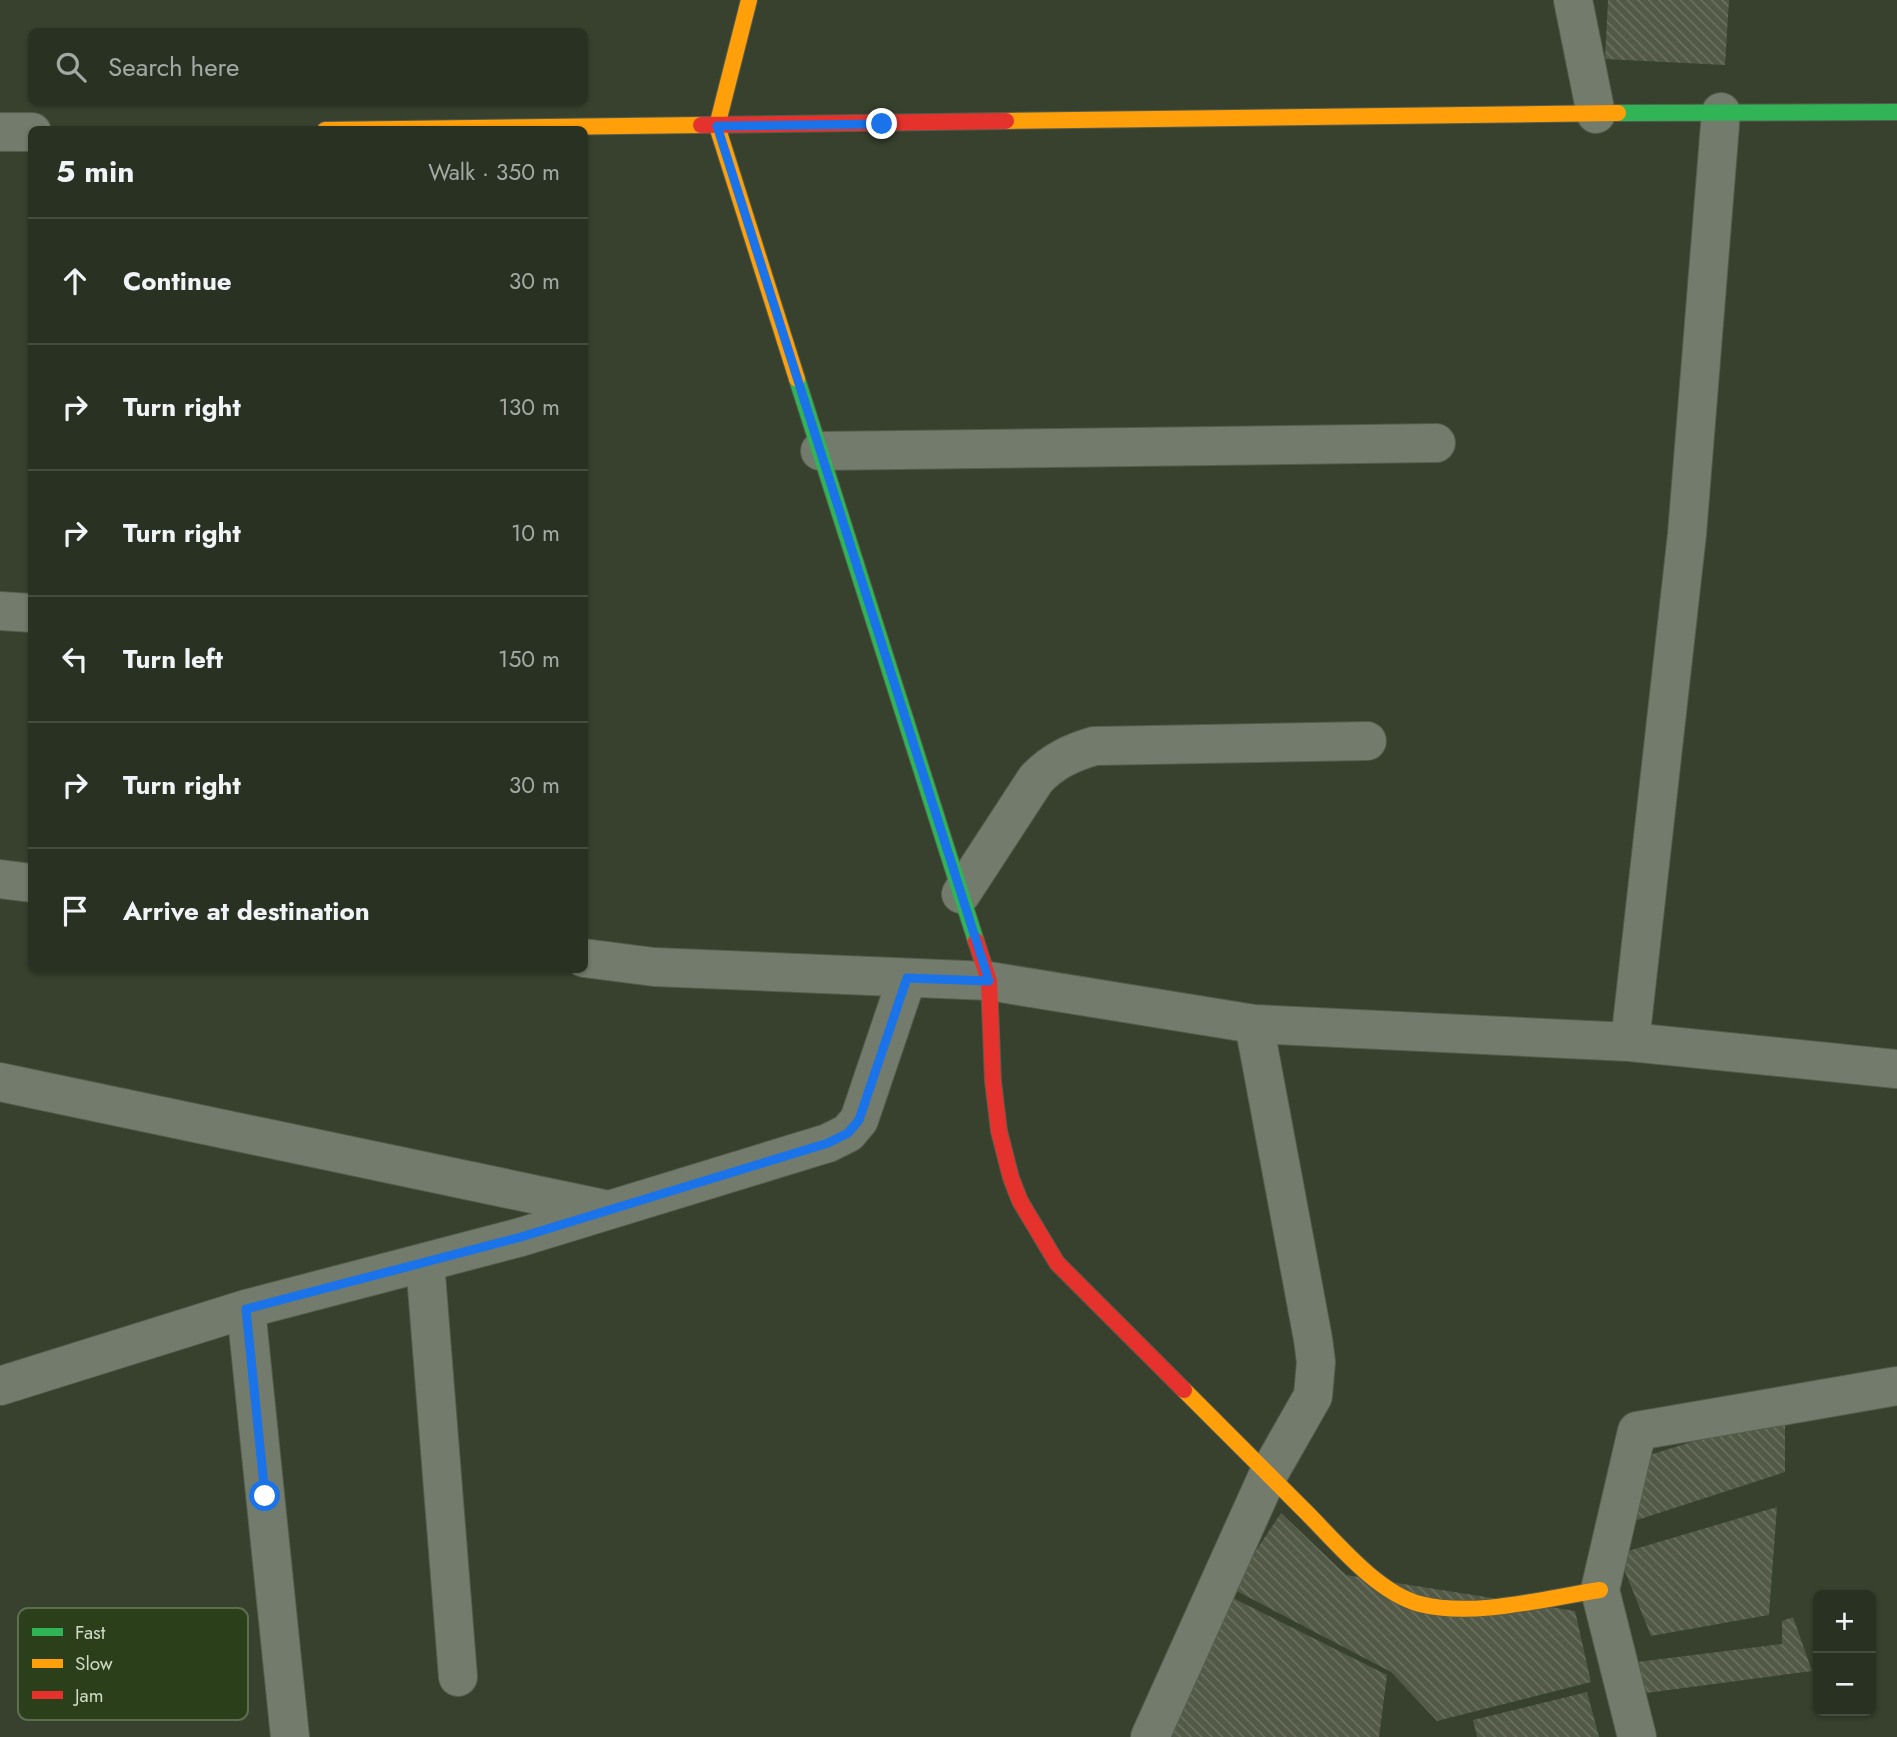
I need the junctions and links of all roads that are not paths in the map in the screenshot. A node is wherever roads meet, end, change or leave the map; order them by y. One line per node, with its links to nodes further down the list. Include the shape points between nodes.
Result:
1 (749, 0): 6 (street)
2 (1573, 0): 5 (street)
3 (1721, 112): 4 (street); 5 (street); 22 (street, via 1687,534)
4 (1897, 112)
5 (1596, 114): 6 (street)
6 (717, 126): 7 (street); 11 (street)
7 (588, 128)
8 (0, 132): 9 (street)
9 (28, 132)
10 (1437, 443): 11 (street)
11 (820, 451): 17 (street)
12 (0, 611): 13 (street)
13 (28, 613)
14 (1367, 741): 17 (street, via 1094,746 1069,754 1036,779)
15 (0, 879): 16 (street)
16 (28, 882)
17 (961, 894): 20 (street)
18 (588, 959): 19 (street, via 654,967)
19 (907, 978): 20 (street); 25 (street, via 859,1120 848,1133)
20 (989, 981): 21 (street); 30 (street, via 997,1125 1010,1177 1026,1213 1057,1263)
21 (1254, 1024): 22 (street); 30 (street, via 1315,1362 1313,1396)
22 (1630, 1042): 23 (street)
23 (1897, 1069)
24 (0, 1082): 25 (street)
25 (609, 1210): 26 (street)
26 (425, 1262): 27 (street); 32 (street)
27 (246, 1309): 28 (street); 33 (street)
28 (0, 1386)
29 (1897, 1386): 31 (street, via 1637,1431)
30 (1268, 1475): 31 (street, via 1366,1571 1401,1597 1430,1606 1478,1607); 34 (street)
31 (1600, 1590): 35 (street)
32 (458, 1677)
33 (290, 1737)
34 (1150, 1737)
35 (1637, 1737)

